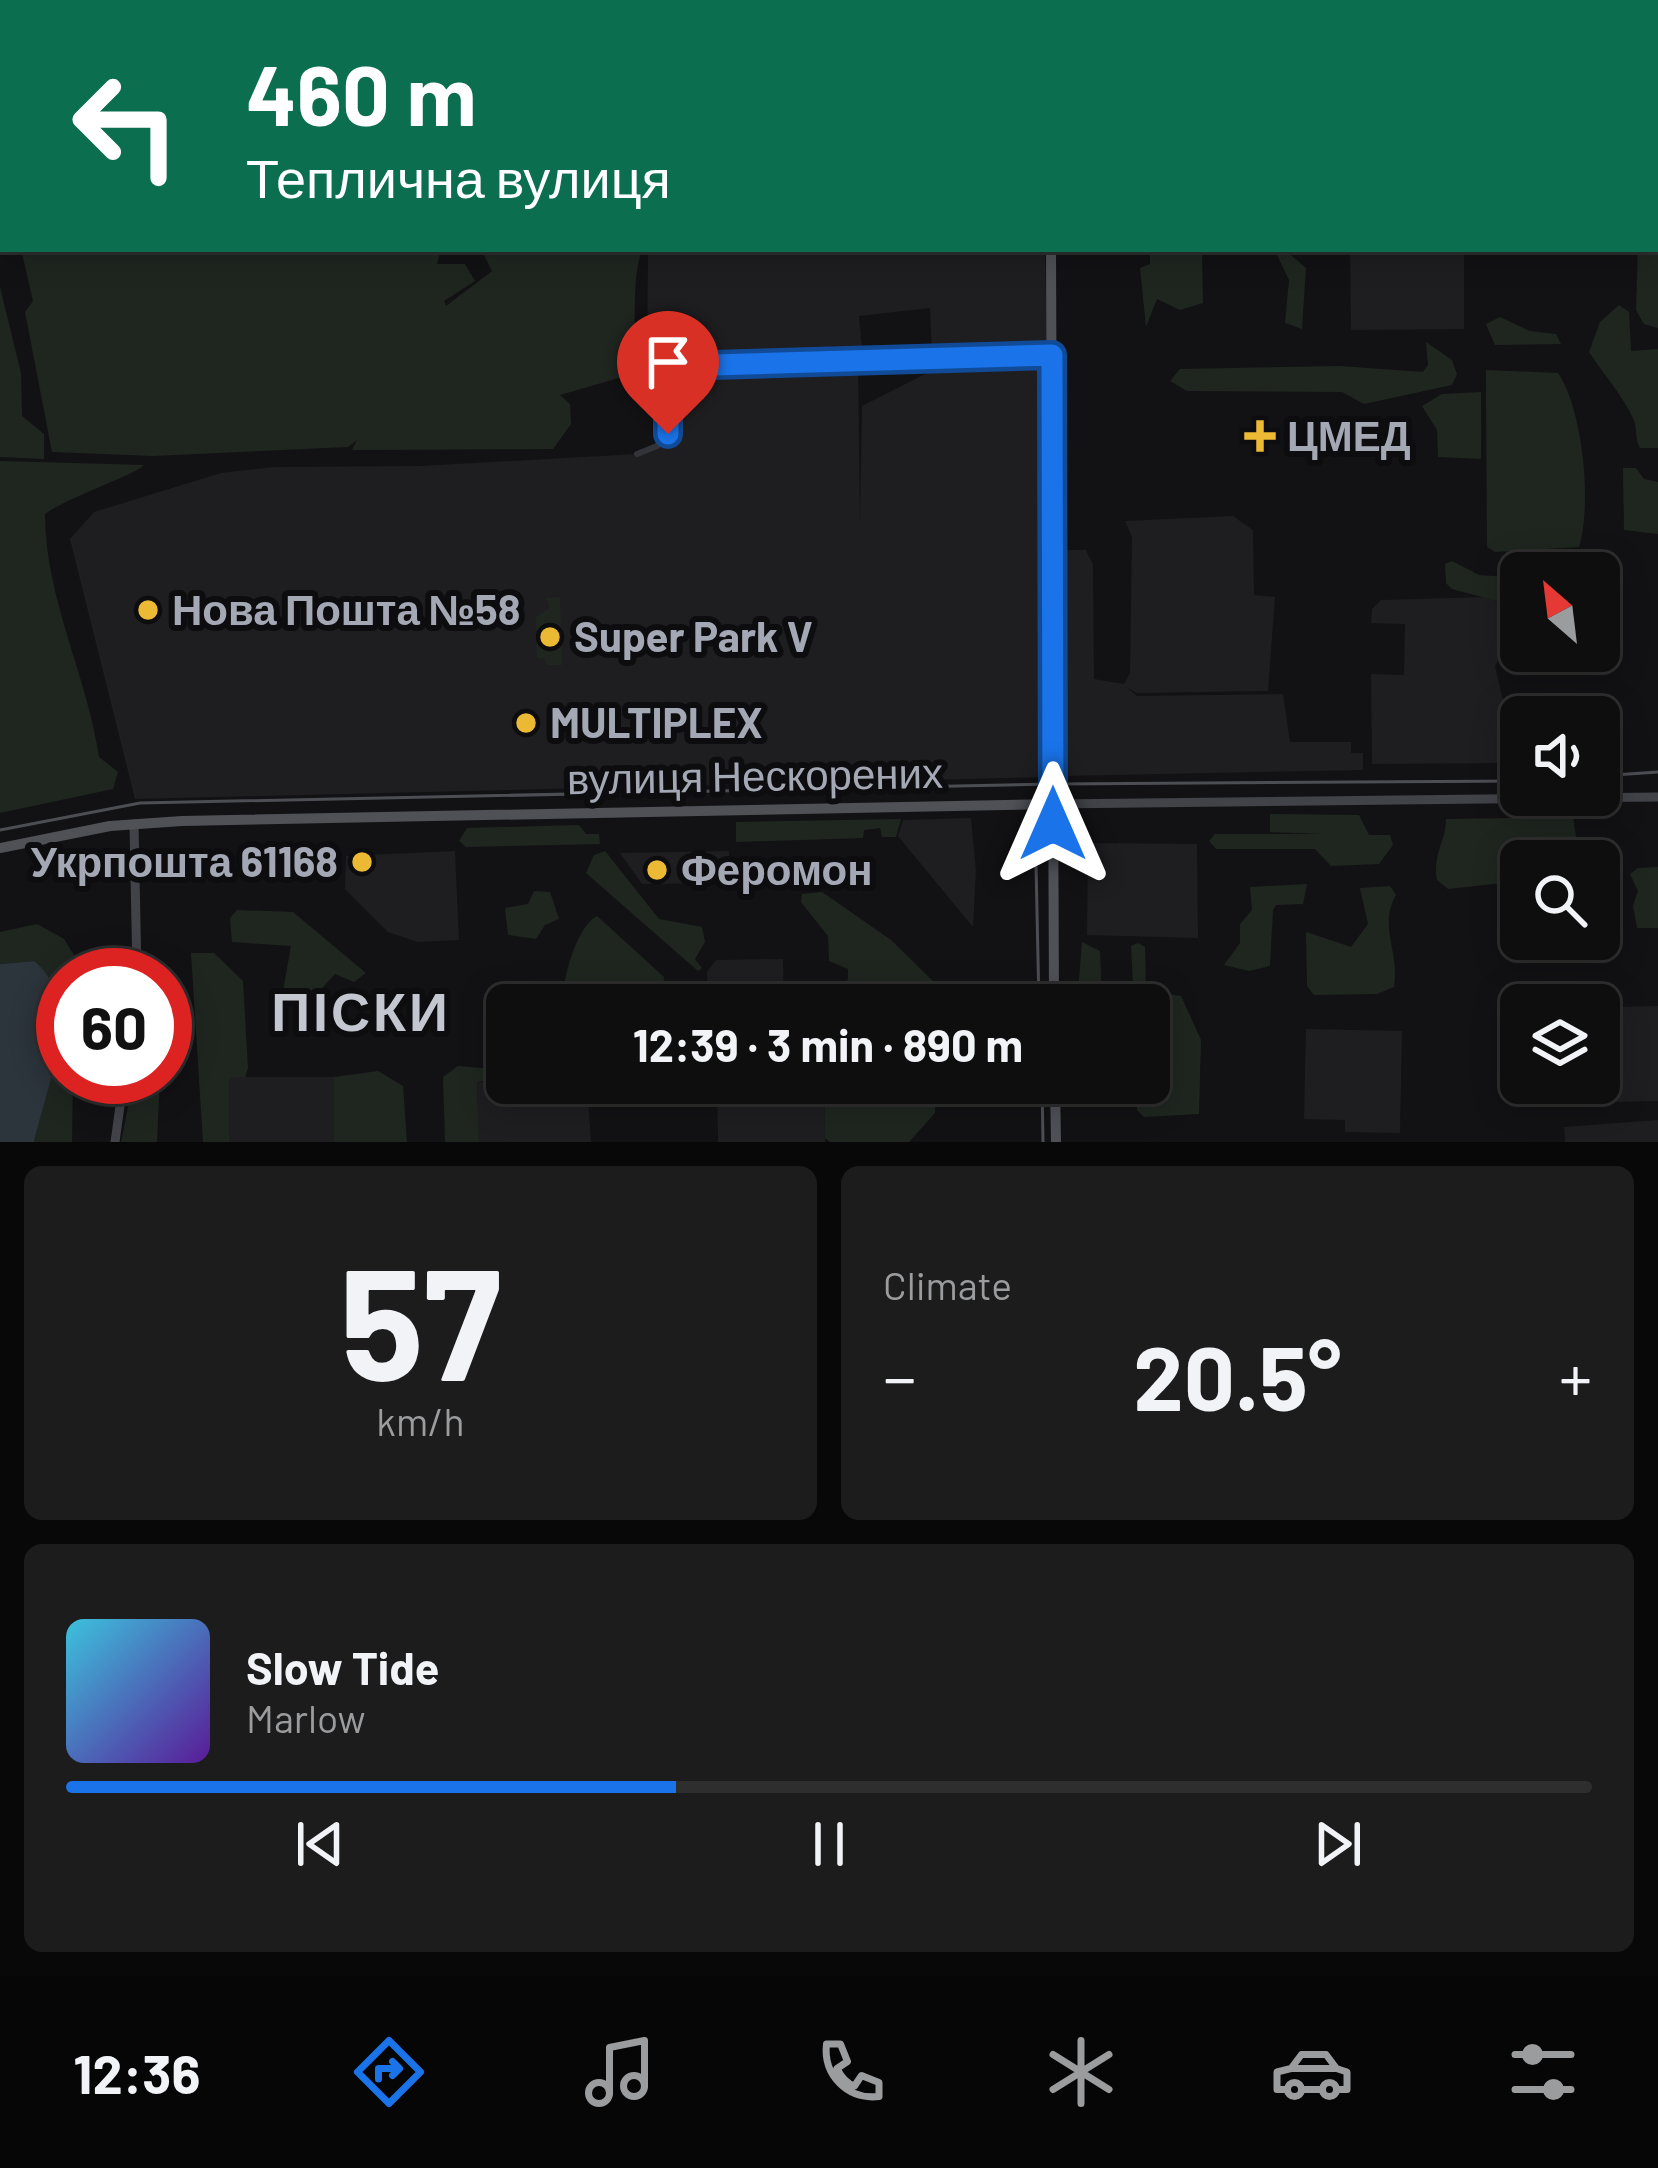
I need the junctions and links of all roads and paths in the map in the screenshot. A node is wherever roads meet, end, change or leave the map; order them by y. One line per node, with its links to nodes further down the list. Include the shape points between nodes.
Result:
1 (1051, 252): 2 (main road)
2 (1052, 355): 3 (street, via 679,366 668,374 668,434); 5 (main road)
3 (637, 454)
4 (1658, 797): 5 (main road, вулиця Нескорених)
5 (1053, 804): 6 (main road, вулиця Нескорених); 9 (main road)
6 (134, 824): 7 (main road, вулиця Нескорених); 8 (main road)
7 (0, 848)
8 (136, 948)
9 (1054, 984)
10 (121, 1104): 12 (main road)
11 (1055, 1104): 13 (main road)
12 (116, 1142)
13 (1056, 1142)

